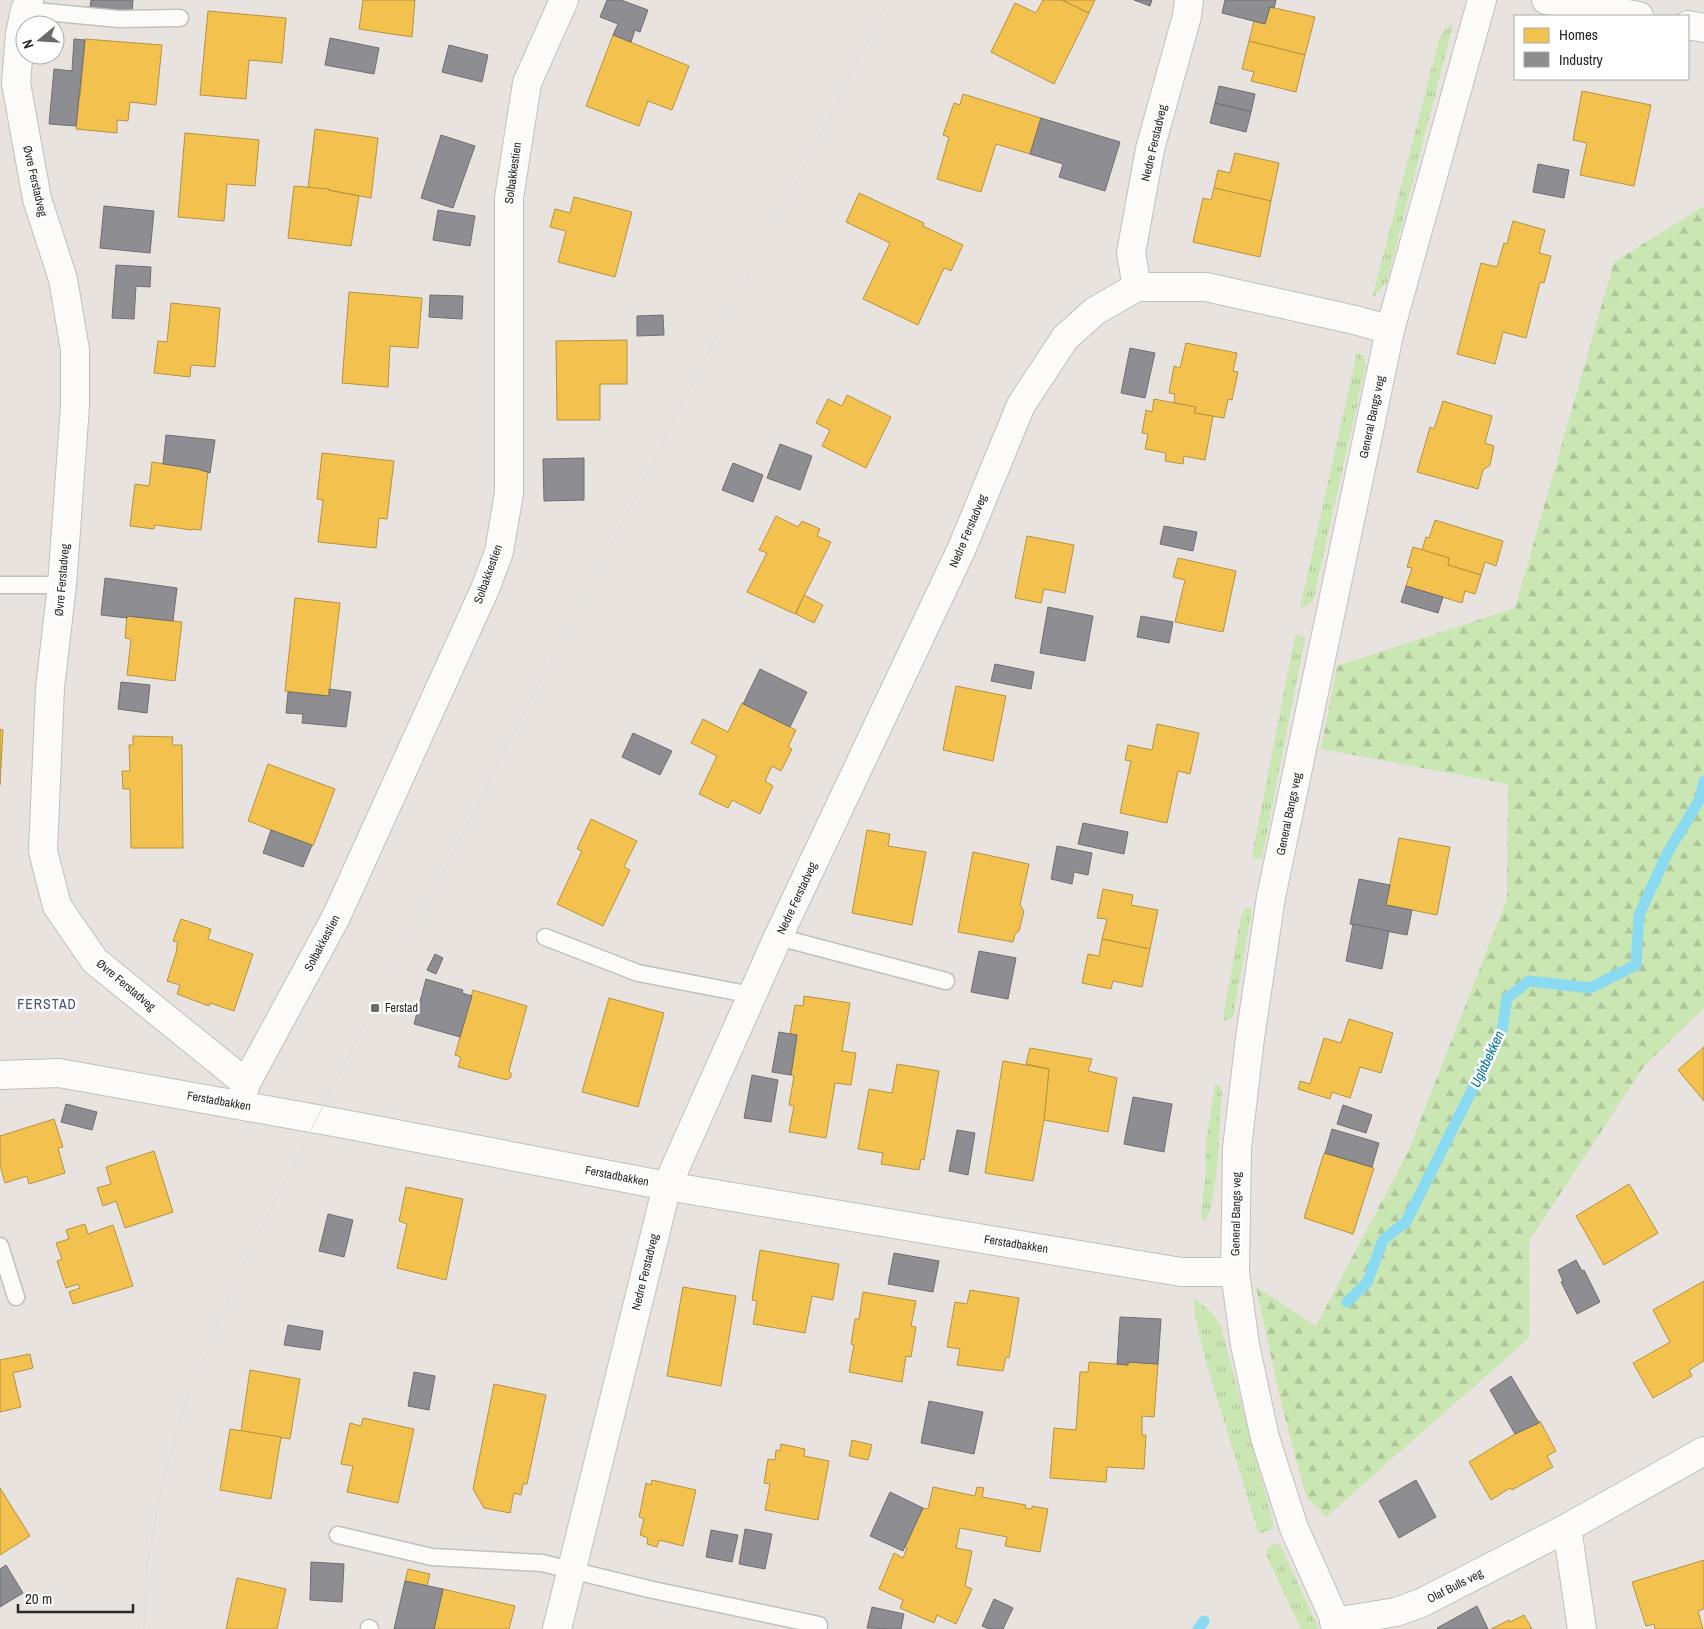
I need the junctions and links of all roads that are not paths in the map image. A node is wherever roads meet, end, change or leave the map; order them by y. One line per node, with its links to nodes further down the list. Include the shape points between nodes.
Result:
1 (564, 0): 19 (street, Solbakkestien, via 527,82 508,198 509,492 499,552 336,917)
2 (1189, 0): 10 (street, Nedre Ferstadveg, via 1150,149 1131,253)
3 (1482, 0): 11 (street, General Bangs veg)
4 (1546, 0): 6 (street)
5 (27, 5): 7 (lane, via 119,19); 13 (street, Øvre Ferstadveg, via 20,34 16,83 37,199 63,279 75,350)
6 (1633, 15)
7 (180, 18)
8 (1689, 25): 9 (street)
9 (1704, 28)
10 (1137, 287): 11 (street, Nedre Ferstadveg, via 1206,287); 15 (street, Nedre Ferstadveg, via 1095,311 1065,338 1021,405 962,548)
11 (1390, 330): 22 (street, General Bangs veg, via 1271,897 1237,1148)
12 (0, 585): 13 (lane)
13 (62, 585): 19 (street, Øvre Ferstadveg, via 50,688 43,851 57,906 95,961)
14 (545, 937): 17 (lane, via 638,972)
15 (778, 937): 16 (lane); 17 (street, Nedre Ferstadveg)
16 (946, 981)
17 (752, 995): 20 (street, Nedre Ferstadveg)
18 (0, 1076): 19 (street, Ferstadbakken, via 59,1073)
19 (243, 1094): 20 (street, Ferstadbakken)
20 (667, 1186): 22 (street, Ferstadbakken, via 1181,1272); 27 (street, Nedre Ferstadveg)
21 (0, 1246): 23 (lane)
22 (1235, 1272): 29 (street, General Bangs veg, via 1245,1345 1265,1438 1294,1528)
23 (16, 1297)
24 (1704, 1451): 25 (street, Olaf Bulls veg)
25 (1567, 1528): 29 (street, Olaf Bulls veg, via 1421,1603); 31 (street)
26 (338, 1535): 27 (lane, via 432,1556 542,1563)
27 (571, 1569): 28 (lane); 30 (street, Nedre Ferstadveg)
28 (819, 1625)
29 (1336, 1625)
30 (557, 1629)
31 (1582, 1629)

